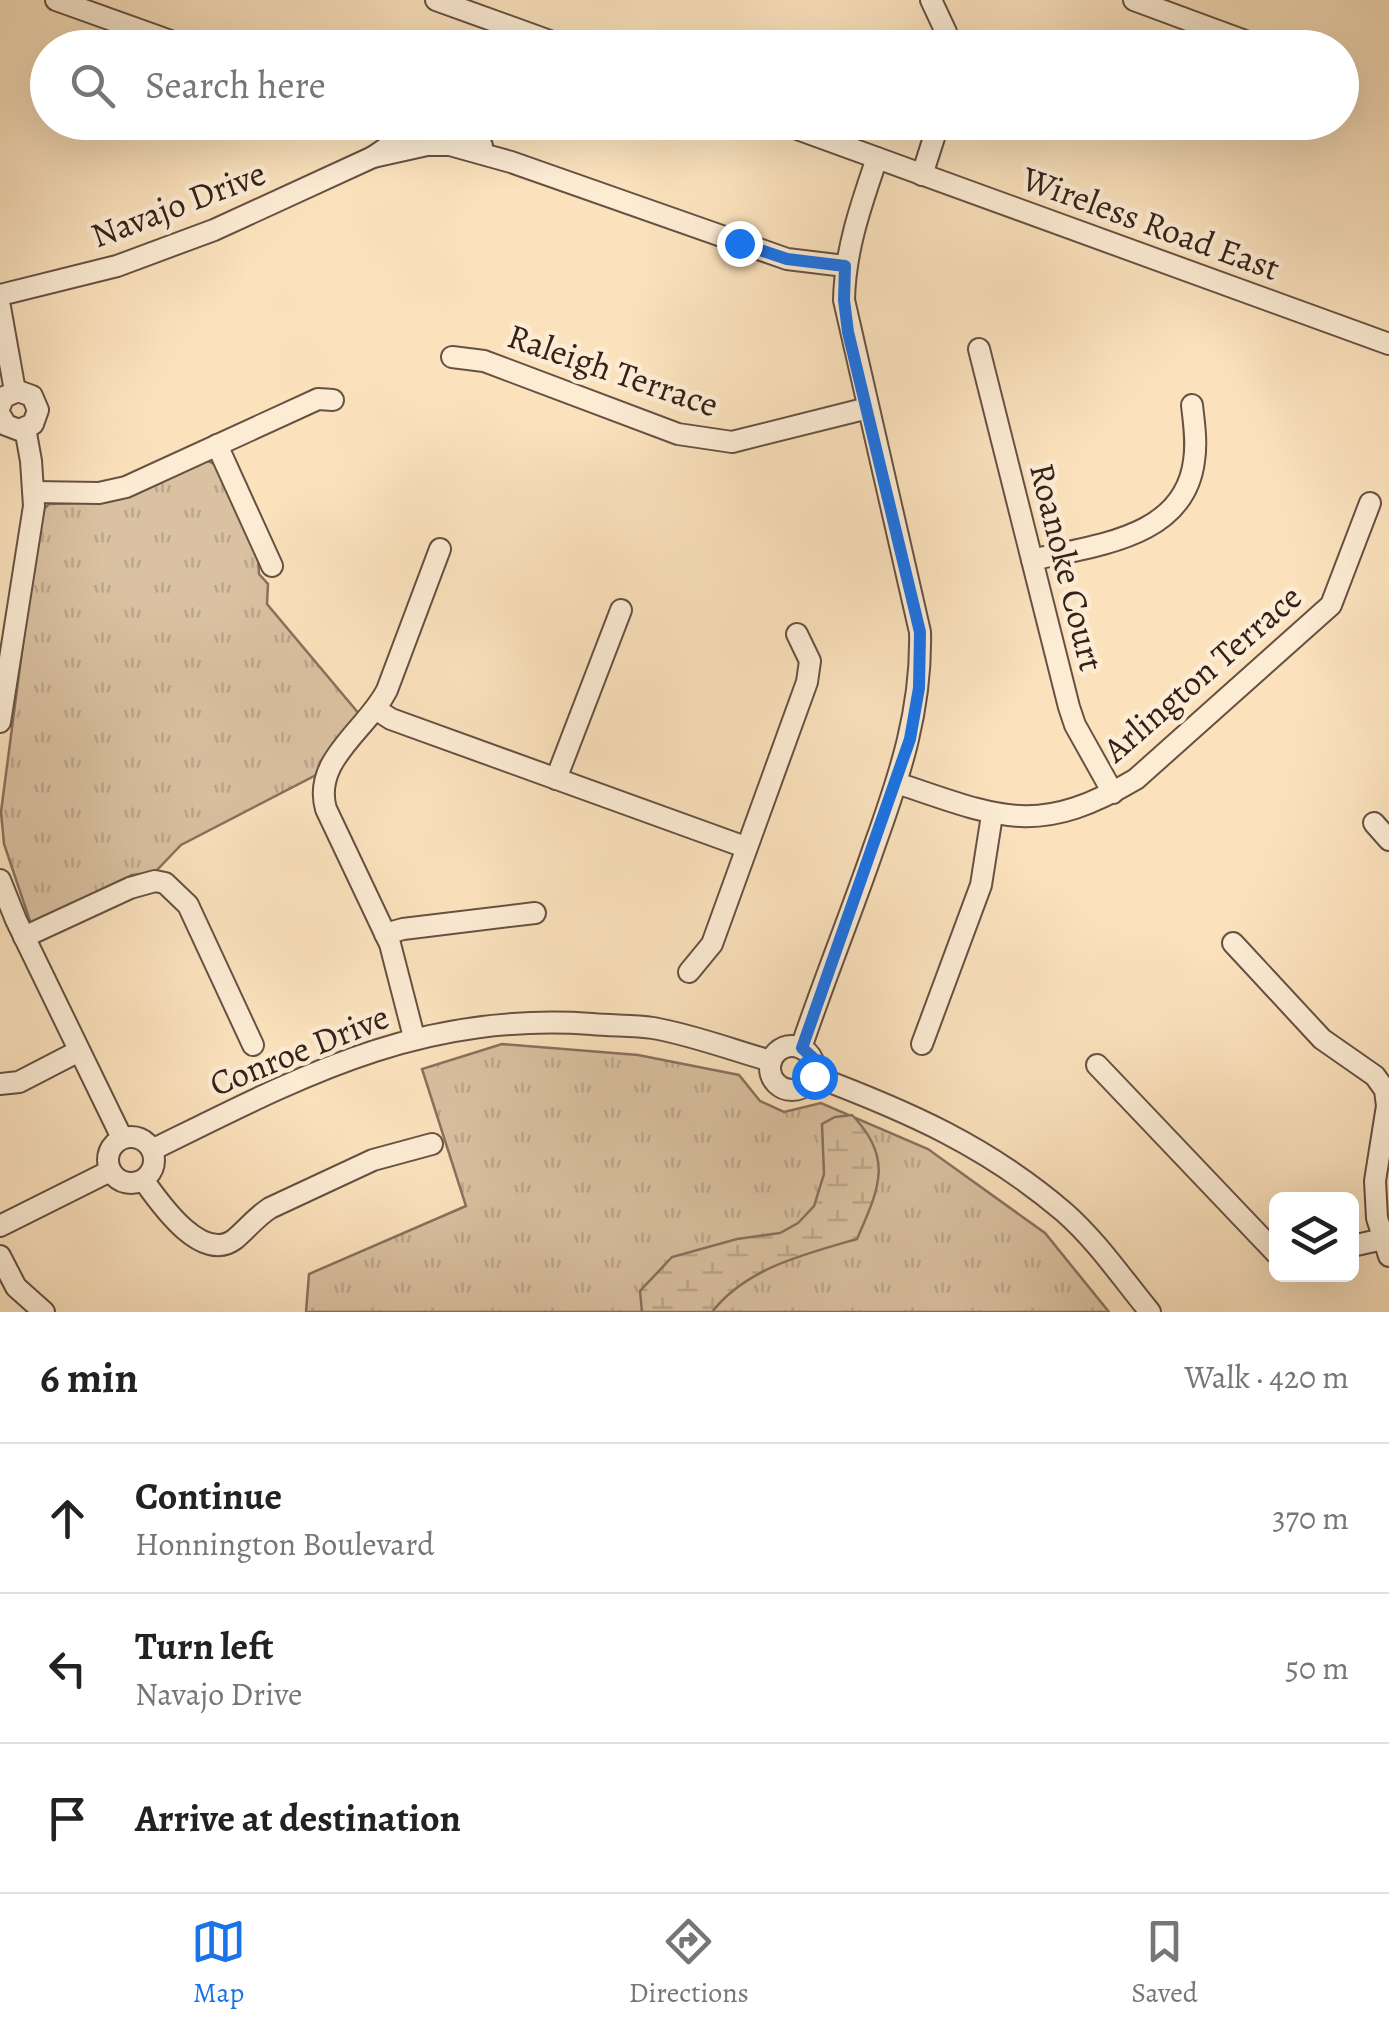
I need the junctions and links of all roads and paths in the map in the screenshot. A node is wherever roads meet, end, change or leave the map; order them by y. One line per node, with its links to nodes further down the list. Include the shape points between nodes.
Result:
1 (56, 0): 5 (street)
2 (436, 0): 6 (street)
3 (932, 0): 7 (street)
4 (1134, 0): 8 (street)
5 (140, 30)
6 (518, 30)
7 (945, 30)
8 (1215, 30)
9 (398, 140): 13 (street, Navajo Drive)
10 (472, 140): 15 (street, Navajo Drive)
11 (828, 140): 14 (street, Wireless Road East)
12 (933, 140): 16 (street)
13 (373, 157): 15 (street, Navajo Drive, via 450,145); 18 (street, Navajo Drive, via 117,266)
14 (877, 158): 16 (street, Wireless Road East); 17 (street)
15 (512, 162): 17 (street, Navajo Drive, via 787,259)
16 (922, 175): 20 (street, Wireless Road East)
17 (845, 266): 26 (street, via 848,332)
18 (0, 295)
19 (0, 307): 23 (street)
20 (1389, 344)
21 (979, 349): 33 (street, Roanoke Court)
22 (452, 357): 26 (street, Raleigh Terrace, via 484,360 709,441 754,438)
23 (8, 398): 28 (street, via 32,396 38,410)
24 (333, 400): 29 (street, via 318,399)
25 (1192, 405): 33 (street, via 1192,473 1162,520 1131,537)
26 (868, 408): 41 (street, via 920,632 915,718)
27 (0, 415): 28 (street, via 12,428)
28 (25, 428): 30 (street)
29 (216, 445): 30 (street, via 114,491); 34 (street)
30 (34, 492): 37 (street)
31 (1370, 502): 42 (street, Arlington Terrace, via 1330,606 1136,780)
32 (440, 549): 38 (street)
33 (1032, 560): 42 (street, Roanoke Court, via 1075,726)
34 (272, 566)
35 (621, 610): 40 (street)
36 (797, 634): 46 (street, via 810,661 807,682)
37 (5, 662): 39 (street)
38 (377, 710): 40 (street); 49 (street, via 333,760 323,799)
39 (0, 722)
40 (556, 779): 46 (street)
41 (897, 782): 43 (street, Arlington Terrace); 56 (street)
42 (1113, 793): 43 (street, Arlington Terrace, via 1046,816)
43 (992, 814): 55 (street, via 981,884)
44 (1374, 823): 45 (street)
45 (1389, 840)
46 (745, 847): 52 (street, via 712,944)
47 (0, 880): 50 (street)
48 (535, 913): 49 (street)
49 (385, 934): 53 (street)
50 (24, 937): 54 (street, via 130,888 165,883 188,905); 57 (street)
51 (1232, 944): 70 (street, via 1322,1039 1386,1090 1375,1181)
52 (689, 972)
53 (414, 1037): 58 (street, Conroe Drive, via 568,1022 653,1028); 64 (street, Conroe Drive, via 298,1078)
54 (253, 1044)
55 (922, 1044)
56 (802, 1048): 58 (street, via 783,1048); 60 (street, via 813,1058)
57 (80, 1051): 61 (street, via 19,1082); 62 (street)
58 (771, 1061): 60 (street, via 772,1078 785,1090 803,1088)
59 (1098, 1065): 68 (street)
60 (814, 1076): 73 (street, via 912,1114 1000,1165 1078,1226)
61 (0, 1084)
62 (122, 1138): 64 (street, via 141,1138); 65 (street, via 110,1152)
63 (432, 1144): 66 (street, via 373,1160 270,1208 225,1243 202,1240 178,1226)
64 (152, 1150): 66 (street, via 154,1168)
65 (110, 1171): 66 (street, via 122,1182); 67 (street)
66 (144, 1181)
67 (0, 1226)
68 (1269, 1246)
69 (1359, 1246): 70 (street)
70 (1386, 1247)
71 (0, 1256): 72 (street, via 16,1288)
72 (44, 1312)
73 (1150, 1312)

